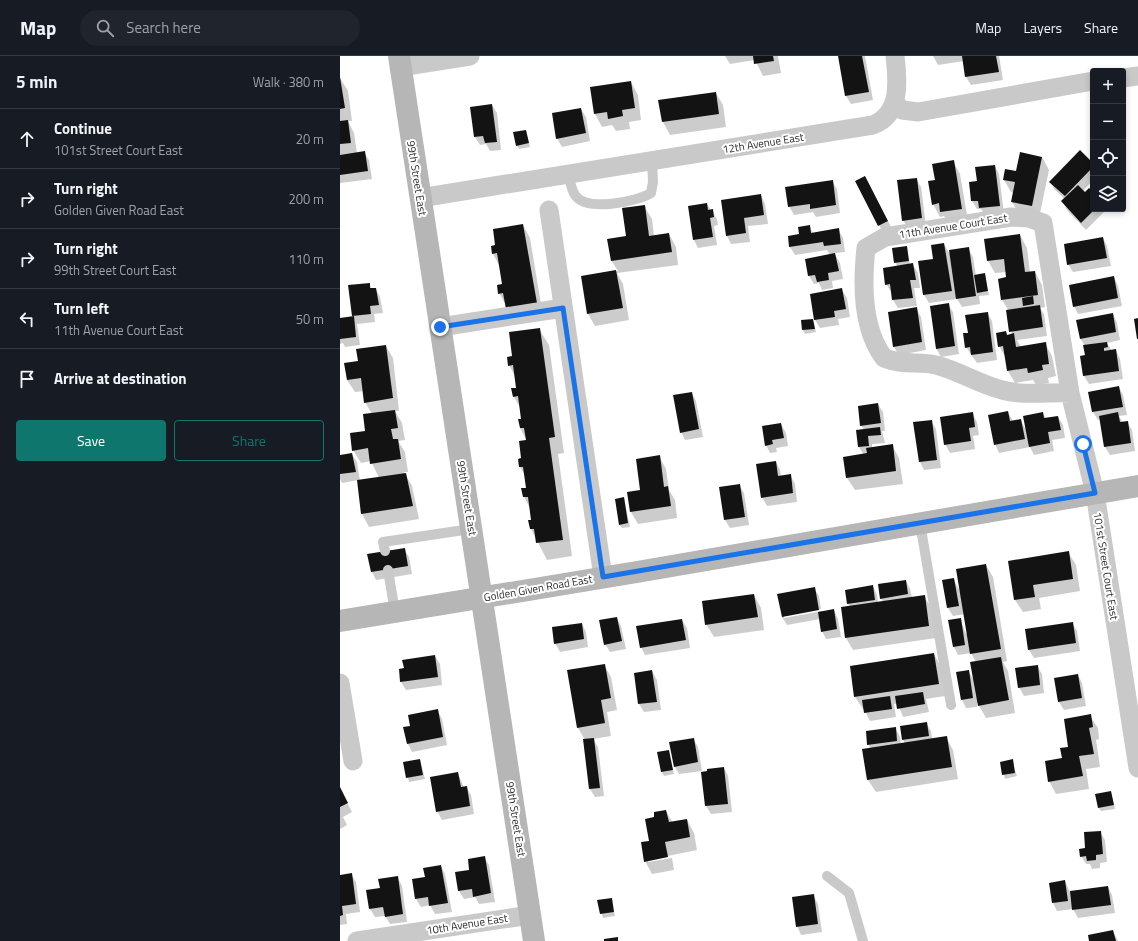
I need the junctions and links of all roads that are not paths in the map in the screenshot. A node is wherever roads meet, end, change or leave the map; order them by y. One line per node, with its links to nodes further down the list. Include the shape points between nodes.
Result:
1 (470, 56): 3 (street)
2 (895, 56): 7 (street)
3 (400, 62): 10 (street, 99th Street East)
4 (1138, 76): 5 (street)
5 (1126, 78)
6 (1090, 82): 7 (street, via 918,112 902,110)
7 (895, 103): 8 (street, 12th Avenue East, via 881,122 873,125)
8 (652, 160): 9 (street, 12th Avenue East); 9 (lane, via 651,193 643,198 605,205 581,200 574,194)
9 (568, 174): 10 (street, 12th Avenue East)
10 (420, 198): 14 (street, 99th Street East)
11 (549, 210): 13 (street)
12 (1043, 223): 15 (street, 101st Street Court East); 15 (street, 11th Avenue Court East, via 1029,218 1012,217 885,237 866,248 863,270 867,317 871,337 884,358 906,364 929,364 946,368 1002,390)
13 (563, 308): 14 (street); 22 (street)
14 (440, 327): 19 (street, 99th Street East)
15 (1070, 393): 17 (street, 101st Street Court East)
16 (1138, 486): 17 (street, Golden Given Road East)
17 (1095, 493): 18 (street, Golden Given Road East); 29 (street, 101st Street Court East)
18 (920, 523): 22 (street, Golden Given Road East); 27 (lane)
19 (471, 529): 20 (lane, via 383,542); 23 (street, 99th Street East)
20 (385, 551)
21 (388, 570): 24 (lane)
22 (603, 577): 23 (street, Golden Given Road East)
23 (482, 597): 24 (street, Golden Given Road East); 31 (street, 99th Street East)
24 (394, 612): 25 (street, Golden Given Road East)
25 (340, 621)
26 (340, 683): 28 (street)
27 (951, 705)
28 (352, 761)
29 (1138, 768)
30 (828, 876): 34 (lane, via 849,893)
31 (530, 915): 32 (street, 10th Avenue East); 33 (street, 99th Street East)
32 (357, 941)
33 (534, 941)
34 (863, 941)

